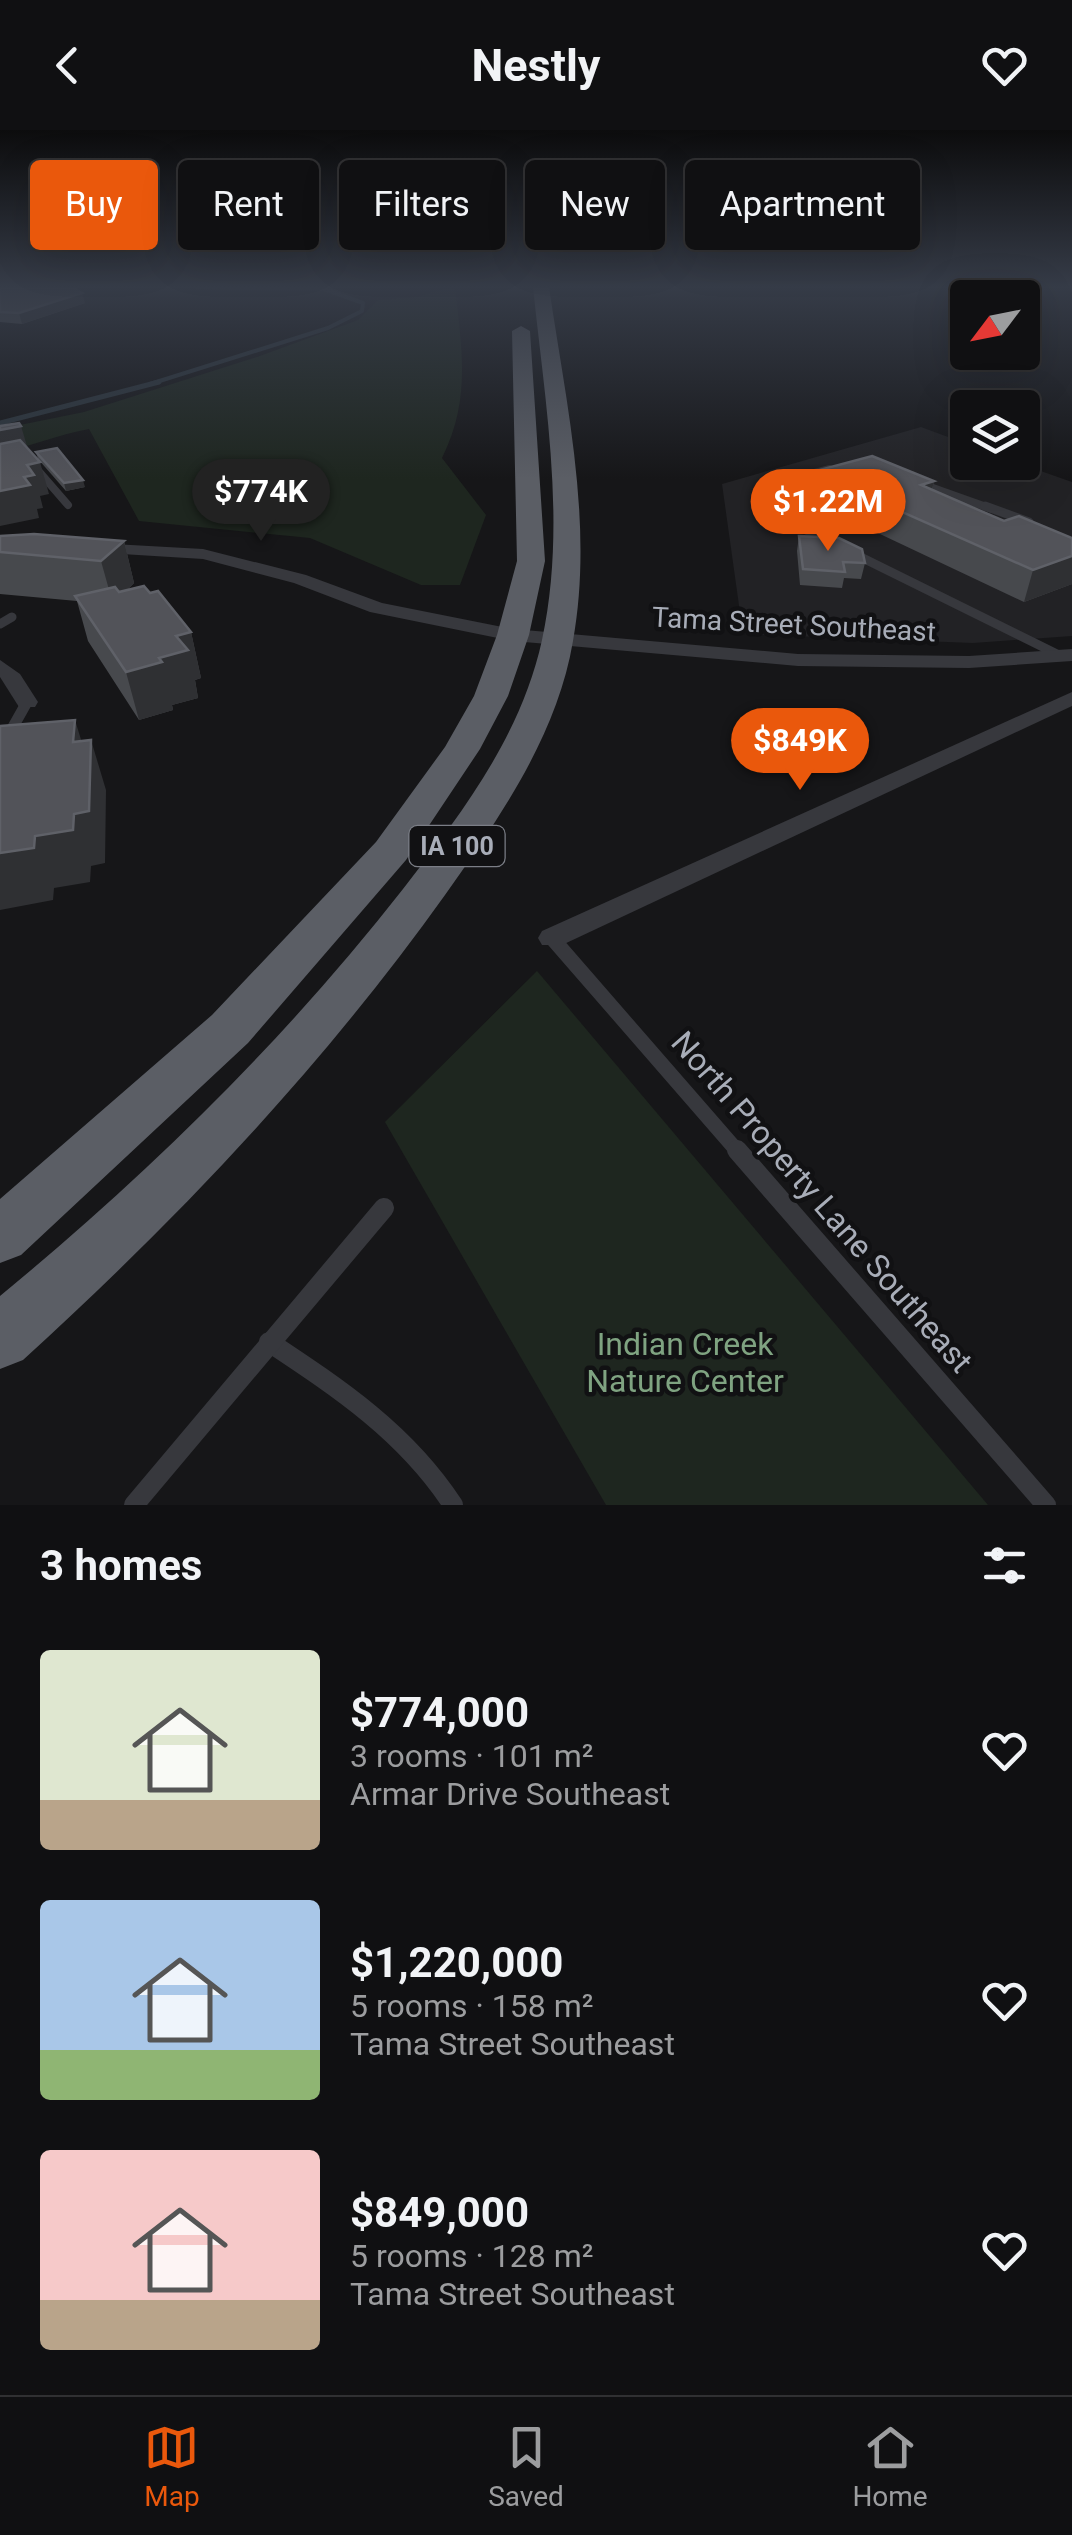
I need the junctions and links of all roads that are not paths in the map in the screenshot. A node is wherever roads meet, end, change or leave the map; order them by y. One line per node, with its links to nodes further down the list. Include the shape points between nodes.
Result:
1 (521, 351): 13 (highway, IA 100, via 531,561)
2 (547, 351): 14 (highway, IA 100, via 568,562)
3 (16, 466): 7 (lane, via 32,463)
4 (839, 466): 6 (lane)
5 (908, 480): 8 (lane)
6 (776, 483)
7 (68, 505)
8 (1036, 525)
9 (804, 529): 15 (lane)
10 (76, 548): 13 (street, Tama Street Southeast, via 203,554 377,608)
11 (12, 618): 12 (lane)
12 (0, 624)
13 (513, 635): 14 (street, Tama Street Southeast); 22 (highway, IA 100, via 492,696 391,851 230,1028)
14 (558, 640): 15 (street, Tama Street Southeast, via 815,661); 23 (highway, IA 100, via 542,708 512,765 375,961 208,1144)
15 (1066, 656)
16 (0, 666): 18 (street)
17 (1072, 698): 20 (street)
18 (27, 702): 19 (lane)
19 (0, 750)
20 (552, 938): 27 (lane, North Property Lane Southeast)
21 (384, 1208): 24 (lane)
22 (0, 1236)
23 (0, 1337)
24 (269, 1342): 25 (lane); 26 (lane, via 401,1436)
25 (134, 1505)
26 (452, 1505)
27 (1046, 1505)

